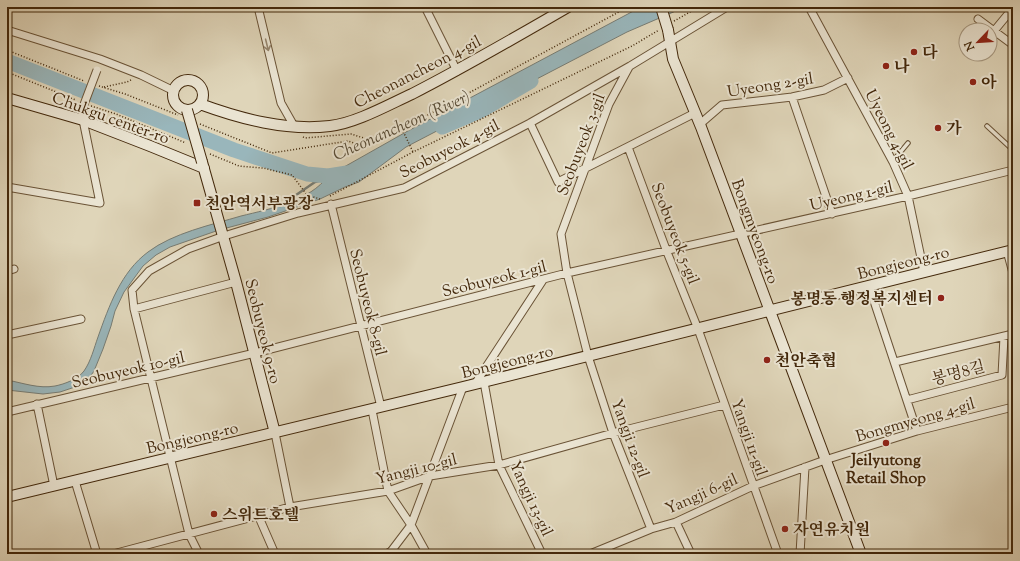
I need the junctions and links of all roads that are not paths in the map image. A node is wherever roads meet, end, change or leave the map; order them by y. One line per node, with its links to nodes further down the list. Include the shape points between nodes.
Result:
1 (258, 7): 28 (street, one-way to 28, via 281,103)
2 (425, 7): 17 (street)
3 (568, 7): 17 (street, Cheonancheon 4-gil)
4 (661, 7): 13 (street, Bongmyeong-ro, bridge)
5 (727, 7): 13 (street, Seobuyeok 4-gil)
6 (809, 7): 18 (street, Uyeong 4-gil)
7 (1013, 8): 10 (street)
8 (978, 19): 9 (street)
9 (982, 22)
10 (998, 26)
11 (7, 30): 15 (street)
12 (998, 34): 14 (street)
13 (670, 42): 16 (street, Seobuyeok 4-gil); 24 (street, Bongmyeong-ro, via 673,60)
14 (1013, 45)
15 (100, 59): 19 (street); 25 (street, bridge, via 83,104)
16 (630, 66): 26 (street, Seobuyeok 4-gil); 35 (street, Seobuyeok 3-gil, via 609,104)
17 (457, 71): 28 (street, Cheonancheon 4-gil, via 378,111 355,119 331,126)
18 (848, 78): 20 (street, Uyeong 2-gil, via 824,90); 33 (street, Uyeong 4-gil)
19 (174, 91): 22 (street, via 184,81 194,82 201,89); 23 (street, via 174,100)
20 (792, 97): 27 (street, Uyeong 2-gil, via 722,105); 40 (street)
21 (7, 98): 25 (street, Chukgu center-ro)
22 (200, 104): 23 (street); 28 (street, Cheonancheon 4-gil, via 243,117)
23 (183, 112): 34 (street, bridge)
24 (695, 113): 27 (street, Bongmyeong-ro); 31 (street)
25 (83, 120): 34 (street, Chukgu center-ro); 37 (street, via 100,203)
26 (530, 123): 35 (street, via 558,182); 39 (street, Seobuyeok 4-gil, via 404,188)
27 (700, 124): 42 (street, Bongmyeong-ro)
28 (294, 126)
29 (986, 126): 32 (lane)
30 (908, 143): 33 (lane)
31 (628, 147): 35 (street); 45 (street, Seobuyeok 5-gil)
32 (1013, 150)
33 (893, 162): 38 (street, Uyeong 4-gil)
34 (203, 165): 43 (street, Seobuyeok 9-ro)
35 (585, 169): 41 (street, Seobuyeok 3-gil)
36 (1013, 170): 38 (street, Uyeong 1-gil)
37 (7, 187)
38 (908, 196): 40 (street, Uyeong 1-gil); 46 (street, Uyeong 4-gil)
39 (331, 204): 43 (street, Seobuyeok 4-gil); 55 (street, Seobuyeok 8-gil)
40 (832, 214): 42 (street, Uyeong 1-gil)
41 (561, 234): 48 (street, Yangji 12-gil)
42 (741, 234): 45 (street, Seobuyeok 1-gil); 53 (street, Bongmyeong-ro)
43 (224, 236): 50 (street, Seobuyeok 9-ro); 52 (street, Seobuyeok 4-gil, via 188,249 149,272 132,290)
44 (1010, 250): 46 (street, Bongjeong-ro); 47 (street)
45 (667, 252): 48 (street, Seobuyeok 1-gil); 56 (street, Seobuyeok 5-gil)
46 (924, 272): 51 (street, Bongjeong-ro)
47 (1013, 273)
48 (567, 274): 49 (street, Seobuyeok 1-gil); 61 (street, Yangji 12-gil)
49 (543, 280): 55 (street, Seobuyeok 1-gil); 64 (street)
50 (236, 282): 52 (street); 60 (street, Seobuyeok 9-ro)
51 (869, 286): 53 (street, Bongjeong-ro); 62 (street)
52 (134, 309): 63 (street, Seobuyeok 4-gil)
53 (770, 311): 56 (street, Bongjeong-ro); 76 (street, Bongmyeong-ro)
54 (81, 319): 58 (street)
55 (360, 326): 60 (street, Seobuyeok 1-gil); 70 (street, Seobuyeok 8-gil)
56 (698, 329): 61 (street, Bongjeong-ro); 68 (street, Yangji 11-gil)
57 (1013, 334): 59 (street)
58 (7, 335)
59 (1004, 337): 62 (street); 66 (street, 봉명8길, via 1002,374)
60 (255, 353): 63 (street, Seobuyeok 10-gil); 73 (street, Seobuyeok 9-ro)
61 (588, 356): 64 (street, Bongjeong-ro); 74 (street, Yangji 12-gil)
62 (895, 362): 66 (street)
63 (150, 378): 67 (street, Seobuyeok 10-gil); 75 (street, Seobuyeok 4-gil)
64 (479, 383): 65 (street, Bongjeong-ro); 77 (street, Yangji 13-gil)
65 (463, 387): 70 (street, Bongjeong-ro); 79 (street)
66 (907, 400): 72 (street)
67 (37, 404): 71 (street, Seobuyeok 10-gil); 81 (street)
68 (724, 405): 74 (street, Yangji 10-gil); 82 (street, Yangji 11-gil)
69 (1013, 407): 72 (street, Bongmyeong 4-gil)
70 (376, 408): 73 (street, Bongjeong-ro); 83 (street, Seobuyeok 8-gil)
71 (7, 412)
72 (916, 431): 76 (street, Bongmyeong 4-gil)
73 (275, 433): 75 (street, Bongjeong-ro); 85 (street)
74 (613, 433): 77 (street, Yangji 10-gil); 89 (street, Yangji 12-gil)
75 (171, 458): 80 (street, Bongjeong-ro); 90 (street, Seobuyeok 4-gil)
76 (826, 460): 78 (street, Yangji 6-gil); 105 (street, Bongmyeong-ro)
77 (500, 465): 79 (street, Yangji 10-gil); 99 (street, Yangji 13-gil)
78 (805, 467): 82 (street, Yangji 6-gil); 104 (street)
79 (430, 476): 83 (street, Yangji 10-gil); 88 (street)
80 (75, 481): 81 (street, Bongjeong-ro); 93 (street)
81 (54, 486): 84 (street, Bongjeong-ro)
82 (753, 486): 87 (street, Yangji 6-gil); 103 (street, Yangji 11-gil)
83 (388, 491): 85 (street, Yangji 10-gil); 88 (street)
84 (7, 497)
85 (290, 507): 86 (street, Yangji 10-gil)
86 (258, 515): 90 (street, Yangji 10-gil); 96 (street)
87 (676, 522): 89 (street, Yangji 6-gil); 102 (street)
88 (411, 525): 92 (street); 98 (street)
89 (651, 529): 91 (street, Yangji 6-gil)
90 (189, 534): 94 (street, Yangji 10-gil); 95 (street, Seobuyeok 4-gil)
91 (609, 547): 100 (street, Yangji 6-gil); 101 (street)
92 (392, 551): 97 (lane)
93 (97, 554)
94 (113, 554)
95 (199, 554)
96 (275, 554)
97 (382, 554)
98 (427, 554)
99 (542, 554)
100 (590, 554)
101 (613, 554)
102 (691, 554)
103 (778, 554)
104 (800, 554)
105 (861, 554)

